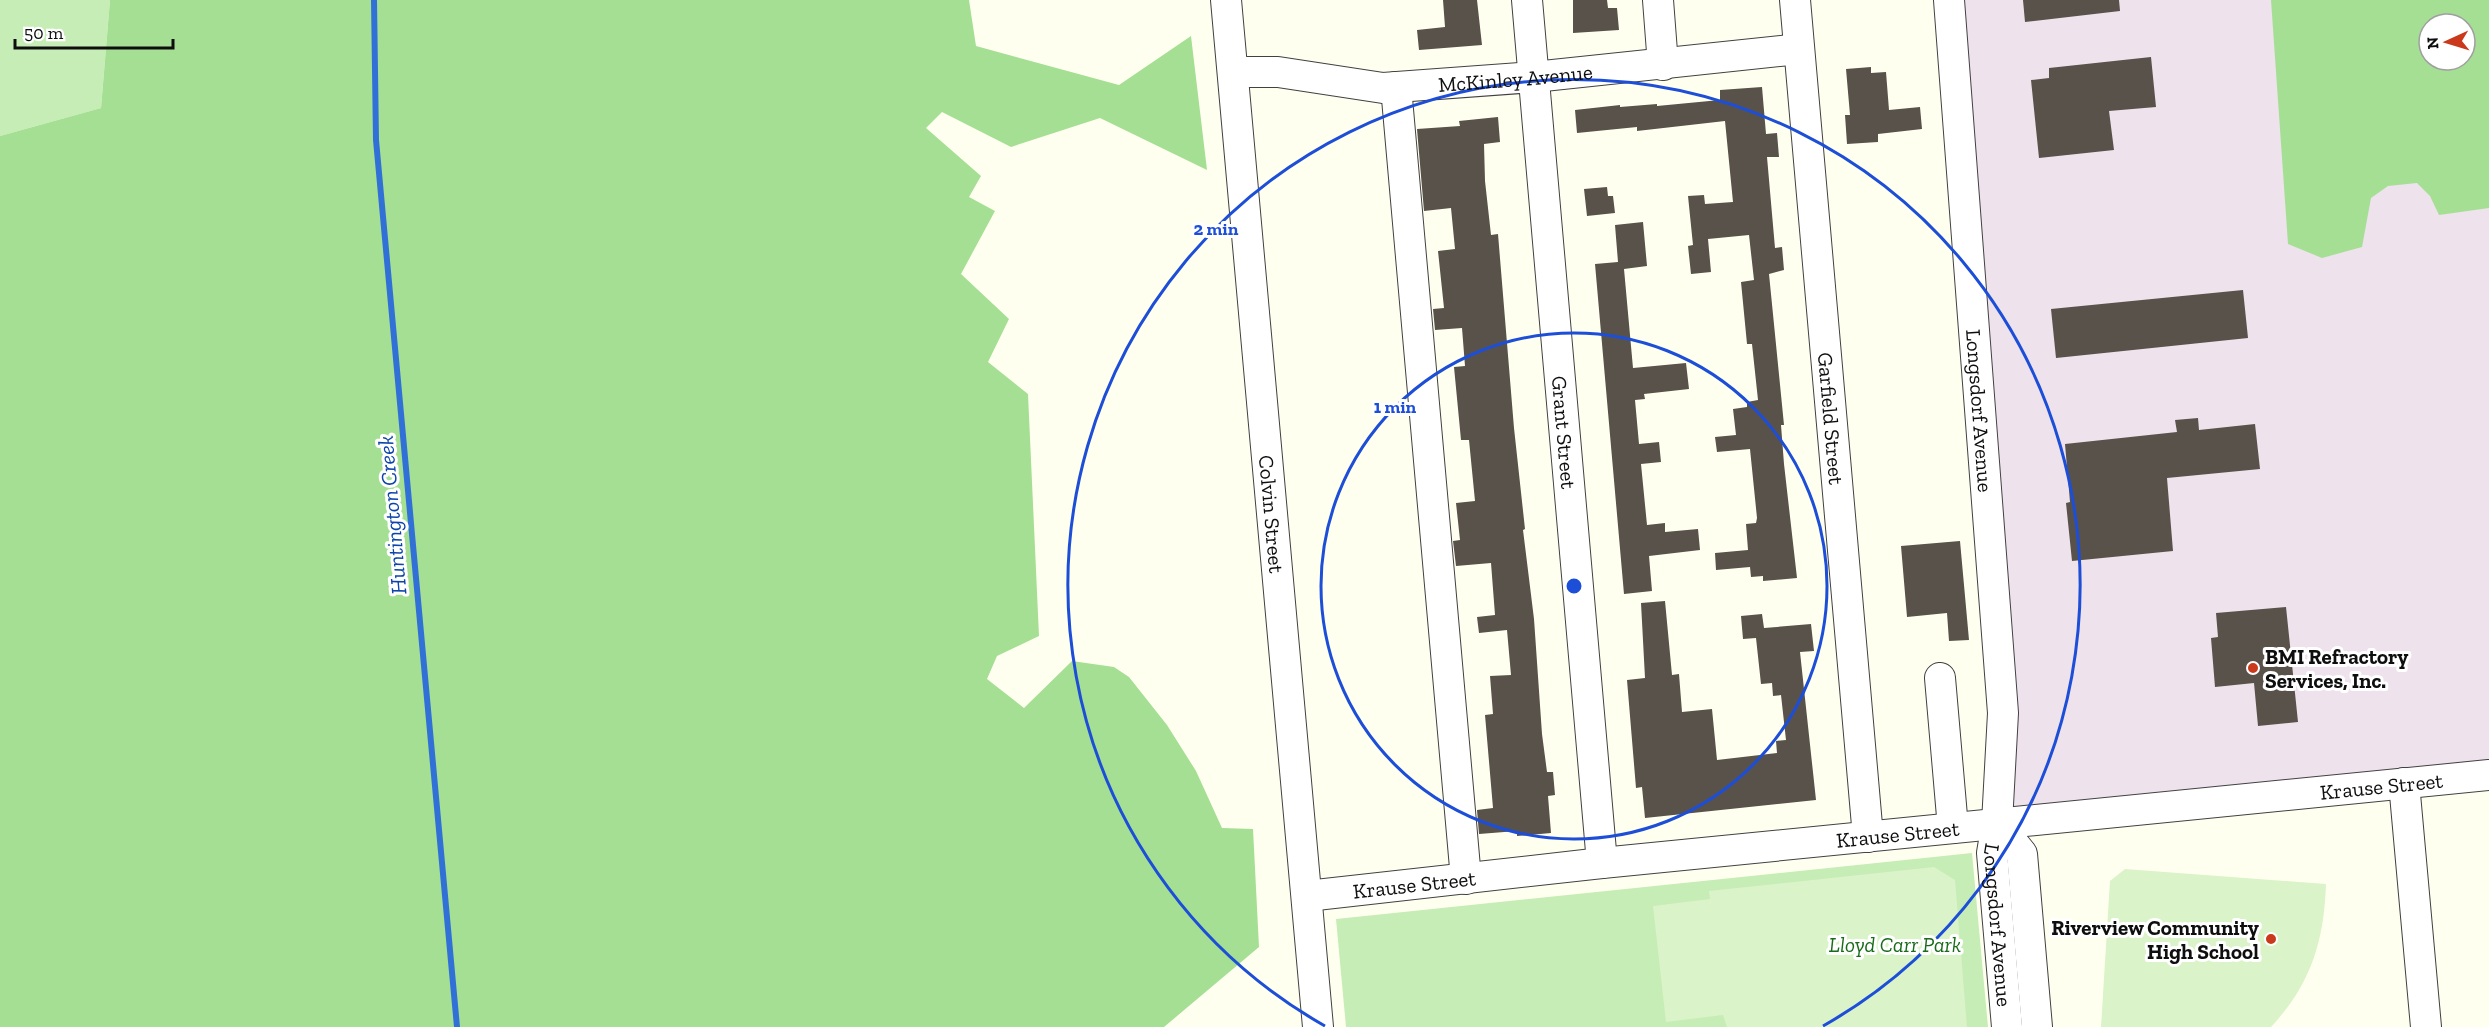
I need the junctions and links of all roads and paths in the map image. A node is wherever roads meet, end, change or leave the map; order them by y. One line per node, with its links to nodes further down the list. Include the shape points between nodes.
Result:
1 (1226, 0): 8 (street, Colvin Street)
2 (1527, 0): 9 (street, Grant Street)
3 (1658, 0): 7 (street)
4 (1795, 0): 6 (street, Garfield Street)
5 (1949, 0): 14 (street, Longsdorf Avenue, via 2003,713)
6 (1799, 49): 7 (street, McKinley Avenue); 16 (street, Garfield Street)
7 (1664, 65): 9 (street, McKinley Avenue)
8 (1233, 72): 10 (street, McKinley Avenue, via 1278,72 1362,87); 19 (street, Colvin Street)
9 (1534, 77): 10 (street, McKinley Avenue); 17 (street, Grant Street)
10 (1396, 87): 18 (street)
11 (1940, 678): 15 (street)
12 (2489, 775): 13 (street, Krause Street)
13 (2403, 783): 14 (street, Krause Street); 23 (street)
14 (1997, 823): 15 (street, Krause Street); 21 (street, Longsdorf Avenue, via 1992,853); 22 (street, Longsdorf Avenue, via 2022,854)
15 (1953, 828): 16 (street, Krause Street)
16 (1868, 837): 17 (street, Krause Street)
17 (1602, 863): 18 (street, Krause Street)
18 (1466, 879): 19 (street, Krause Street)
19 (1307, 896): 20 (street, Colvin Street)
20 (1318, 1027)
21 (2007, 1027)
22 (2037, 1027)
23 (2426, 1027)

